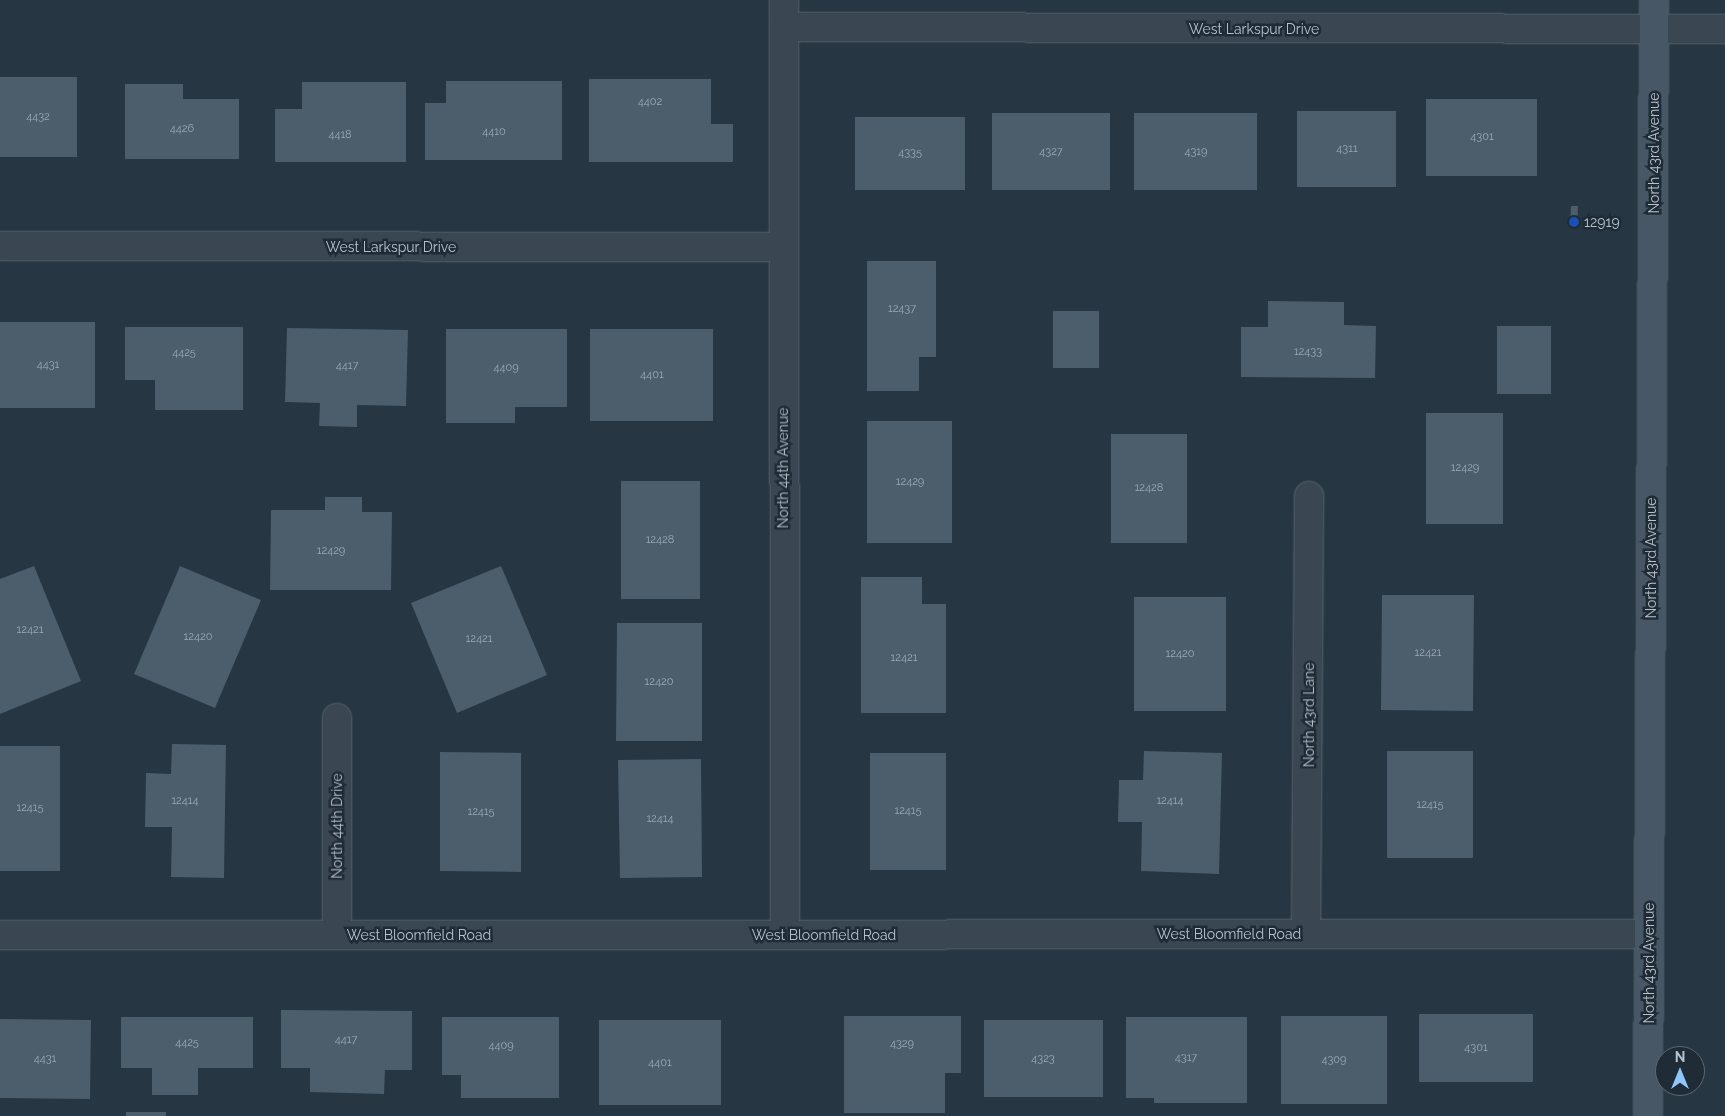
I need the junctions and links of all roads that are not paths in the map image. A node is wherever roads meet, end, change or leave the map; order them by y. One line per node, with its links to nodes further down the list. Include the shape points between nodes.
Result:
1 (784, 0): 3 (street, North 44th Avenue)
2 (1654, 0): 5 (main road, North 43rd Avenue)
3 (784, 27): 5 (street, West Larkspur Drive); 7 (street, North 44th Avenue)
4 (1725, 29): 5 (street, West Larkspur Drive)
5 (1654, 30): 12 (main road, North 43rd Avenue)
6 (0, 246): 7 (street, West Larkspur Drive)
7 (782, 247): 14 (street, North 44th Avenue)
8 (1309, 496): 11 (street, North 43rd Lane)
9 (337, 718): 10 (street, North 44th Drive)
10 (337, 934): 13 (street, West Bloomfield Road); 14 (street, West Bloomfield Road)
11 (1306, 934): 12 (street, West Bloomfield Road); 14 (street, West Bloomfield Road)
12 (1648, 934): 15 (main road, North 43rd Avenue)
13 (0, 935)
14 (785, 935)
15 (1648, 1116)

